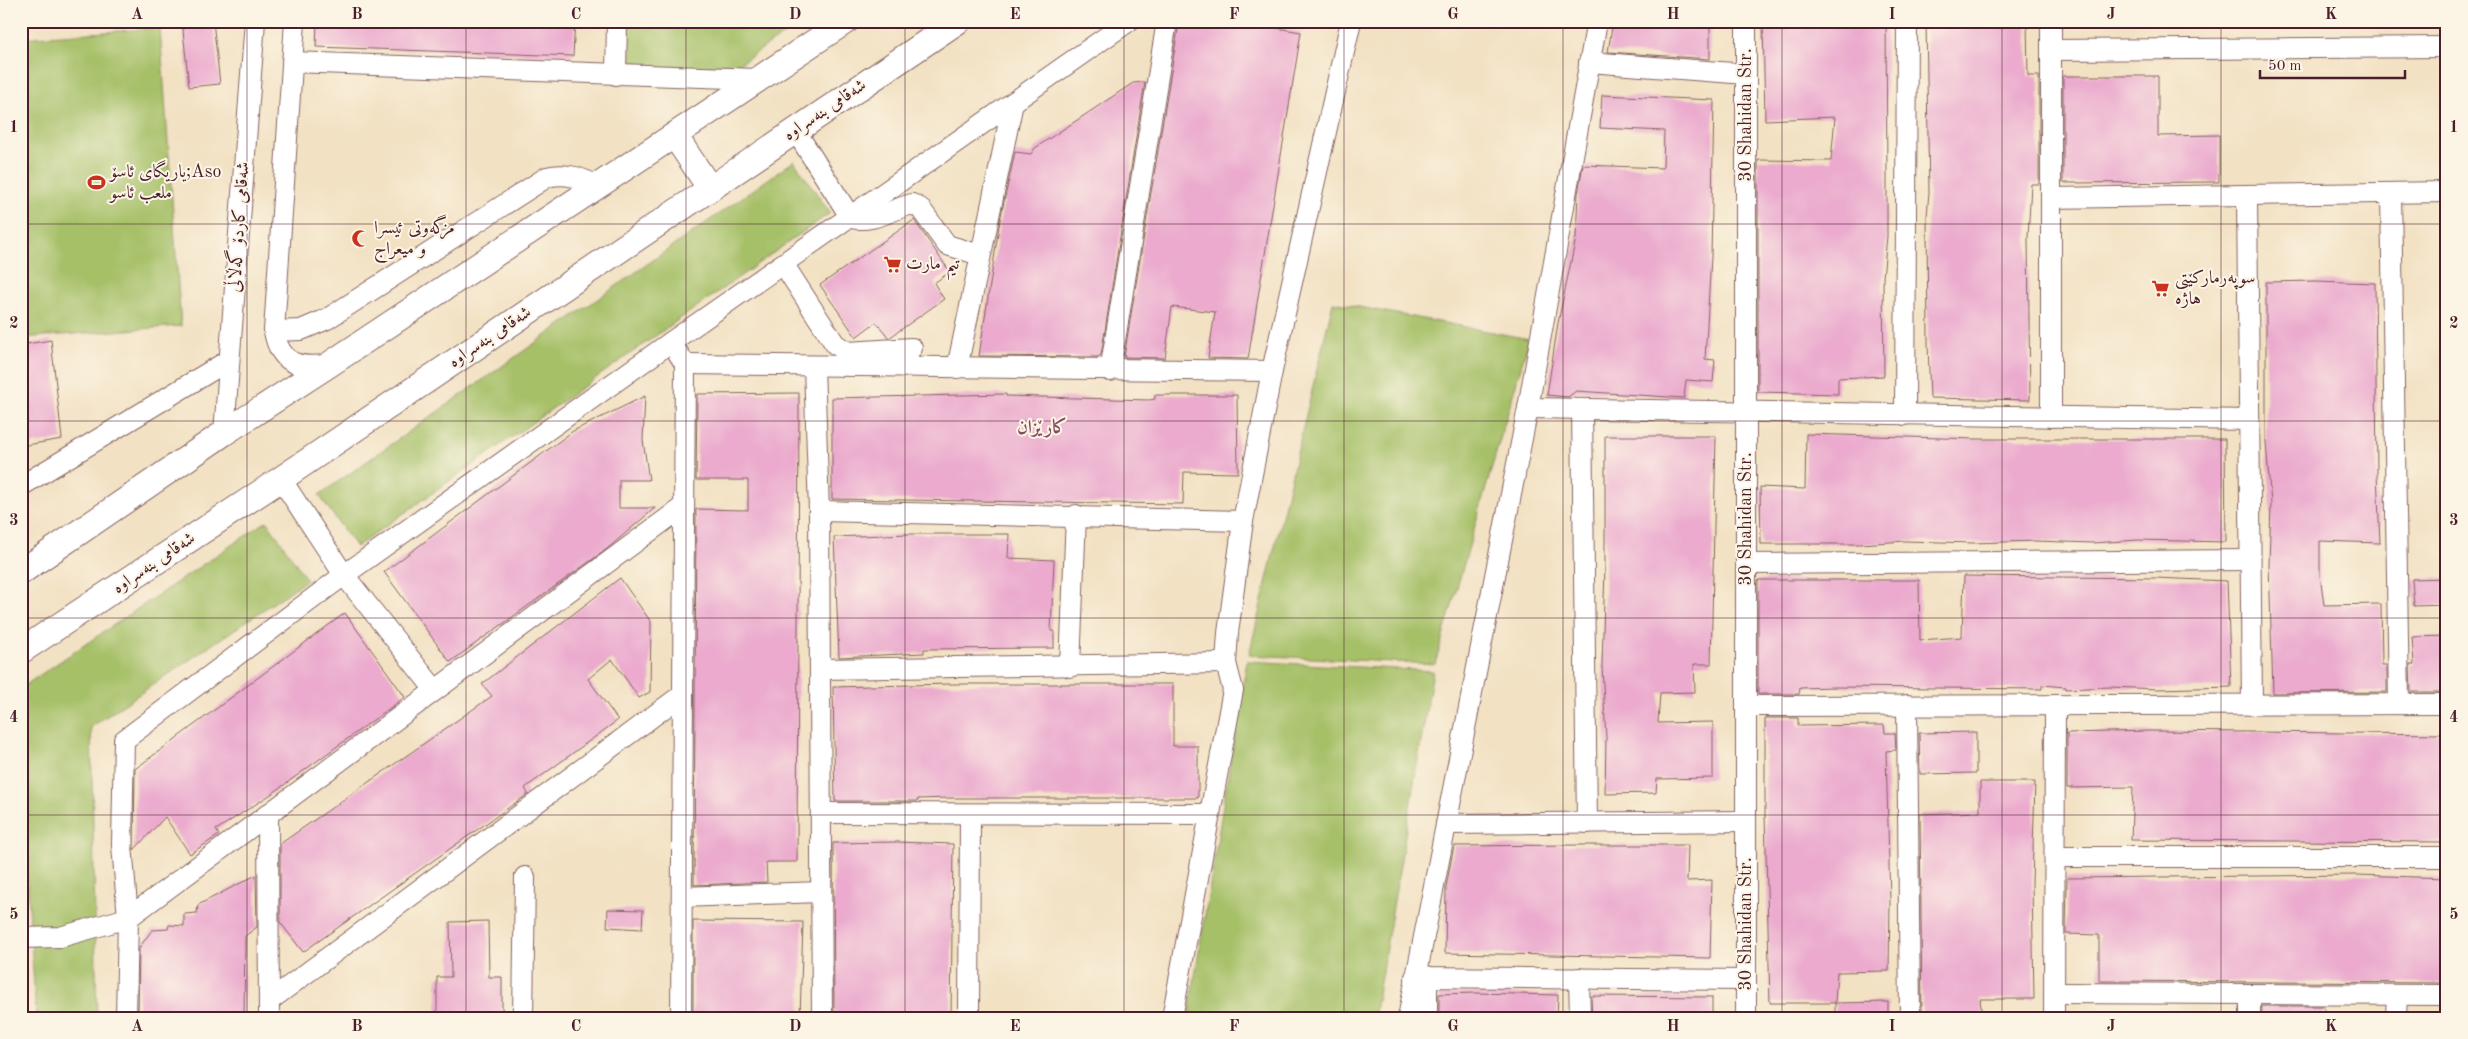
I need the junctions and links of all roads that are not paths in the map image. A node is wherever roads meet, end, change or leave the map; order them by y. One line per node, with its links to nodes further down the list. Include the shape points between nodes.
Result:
1 (255, 21): 35 (street, شەقامی کاردۆ گەڵاڵی)
2 (295, 21): 15 (street)
3 (617, 21): 18 (street)
4 (846, 21): 19 (main road)
5 (958, 21): 21 (main road, شەقامی بنەسراوە)
6 (1129, 21): 20 (street)
7 (1167, 21): 40 (street)
8 (1351, 21): 41 (street)
9 (1597, 21): 16 (street)
10 (1746, 21): 17 (street, 30 Shahidan Str.)
11 (1907, 21): 45 (street)
12 (2051, 21): 14 (street)
13 (2447, 46): 14 (street)
14 (2051, 50): 28 (street)
15 (292, 62): 18 (street); 32 (street)
16 (1590, 62): 17 (street); 42 (street)
17 (1746, 74): 44 (street, 30 Shahidan Str.)
18 (616, 75): 19 (street)
19 (757, 79): 22 (main road)
20 (1013, 103): 29 (street); 30 (street)
21 (795, 130): 24 (main road, شەقامی بنەسراوە); 29 (street)
22 (674, 136): 23 (main road); 24 (main road)
23 (598, 186): 32 (street, via 577,176 556,174 547,177 327,319 301,330); 36 (main road)
24 (709, 187): 49 (main road, شەقامی بنەسراوە)
25 (2447, 192): 26 (street)
26 (2391, 193): 27 (street); 65 (street)
27 (2247, 195): 28 (street); 47 (street)
28 (2051, 198): 46 (street)
29 (851, 218): 30 (street, via 874,219 912,204 920,208 947,245); 31 (street)
30 (980, 256): 39 (street)
31 (784, 264): 33 (street); 34 (street, via 841,349 848,352)
32 (274, 332): 36 (street, via 284,357 297,365)
33 (671, 342): 37 (street); 58 (street)
34 (912, 348)
35 (229, 360): 48 (street, شەقامی کاردۆ گەڵاڵی); 50 (street)
36 (330, 364): 48 (main road)
37 (685, 364): 38 (street); 51 (street)
38 (814, 366): 39 (street); 52 (street)
39 (957, 368): 40 (street)
40 (1110, 370): 41 (street)
41 (1272, 371): 54 (street)
42 (1528, 408): 43 (street); 77 (street)
43 (1582, 409): 44 (street); 76 (street)
44 (1746, 413): 45 (street); 56 (street, 30 Shahidan Str.)
45 (1906, 415): 46 (street)
46 (2051, 417): 47 (street)
47 (2249, 420): 55 (street)
48 (224, 432): 57 (main road)
49 (281, 479): 58 (street); 59 (main road, شەقامی بنەسراوە)
50 (21, 486)
51 (684, 506): 63 (street); 64 (street)
52 (819, 511): 53 (street); 62 (street)
53 (1076, 515): 54 (street); 61 (street)
54 (1243, 521): 60 (street)
55 (2250, 560): 56 (street); 69 (street)
56 (1746, 564): 70 (street, 30 Shahidan Str.)
57 (21, 572)
58 (344, 575): 63 (street); 83 (street, via 124,740 122,845)
59 (21, 651)
60 (1226, 663): 61 (street); 74 (street, via 1233,690)
61 (1070, 666): 62 (street)
62 (820, 669): 72 (street)
63 (435, 690): 71 (street)
64 (683, 694): 82 (street); 92 (street)
65 (2399, 704): 66 (street); 69 (street)
66 (2447, 704)
67 (1907, 705): 68 (street); 70 (street); 103 (street)
68 (2055, 705): 69 (street); 78 (street)
69 (2252, 705)
70 (1746, 706): 75 (street, 30 Shahidan Str.)
71 (268, 814): 83 (street); 92 (street)
72 (821, 814): 73 (street); 81 (street)
73 (970, 814): 74 (street); 97 (street)
74 (1210, 814): 98 (street)
75 (1746, 821): 76 (street); 87 (street, 30 Shahidan Str.)
76 (1587, 823): 77 (street)
77 (1446, 824): 85 (street)
78 (2054, 857): 79 (street); 88 (street)
79 (2447, 857)
80 (525, 877): 94 (street)
81 (821, 892): 82 (street); 96 (street)
82 (682, 897): 95 (street)
83 (128, 918): 84 (street, via 60,937); 93 (street)
84 (21, 938)
85 (1421, 977): 86 (street); 99 (street); 100 (street)
86 (1579, 978): 87 (street); 101 (street)
87 (1746, 980): 102 (street, 30 Shahidan Str.)
88 (2054, 993): 89 (street); 104 (street)
89 (2250, 994): 90 (street); 105 (street)
90 (2396, 995): 91 (street); 106 (street)
91 (2447, 995)
92 (269, 1009)
93 (126, 1018)
94 (523, 1018)
95 (681, 1018)
96 (822, 1018)
97 (969, 1018)
98 (1172, 1018)
99 (1408, 1018)
100 (1427, 1018)
101 (1580, 1018)
102 (1746, 1018)
103 (1910, 1018)
104 (2054, 1018)
105 (2250, 1018)
106 (2396, 1018)

